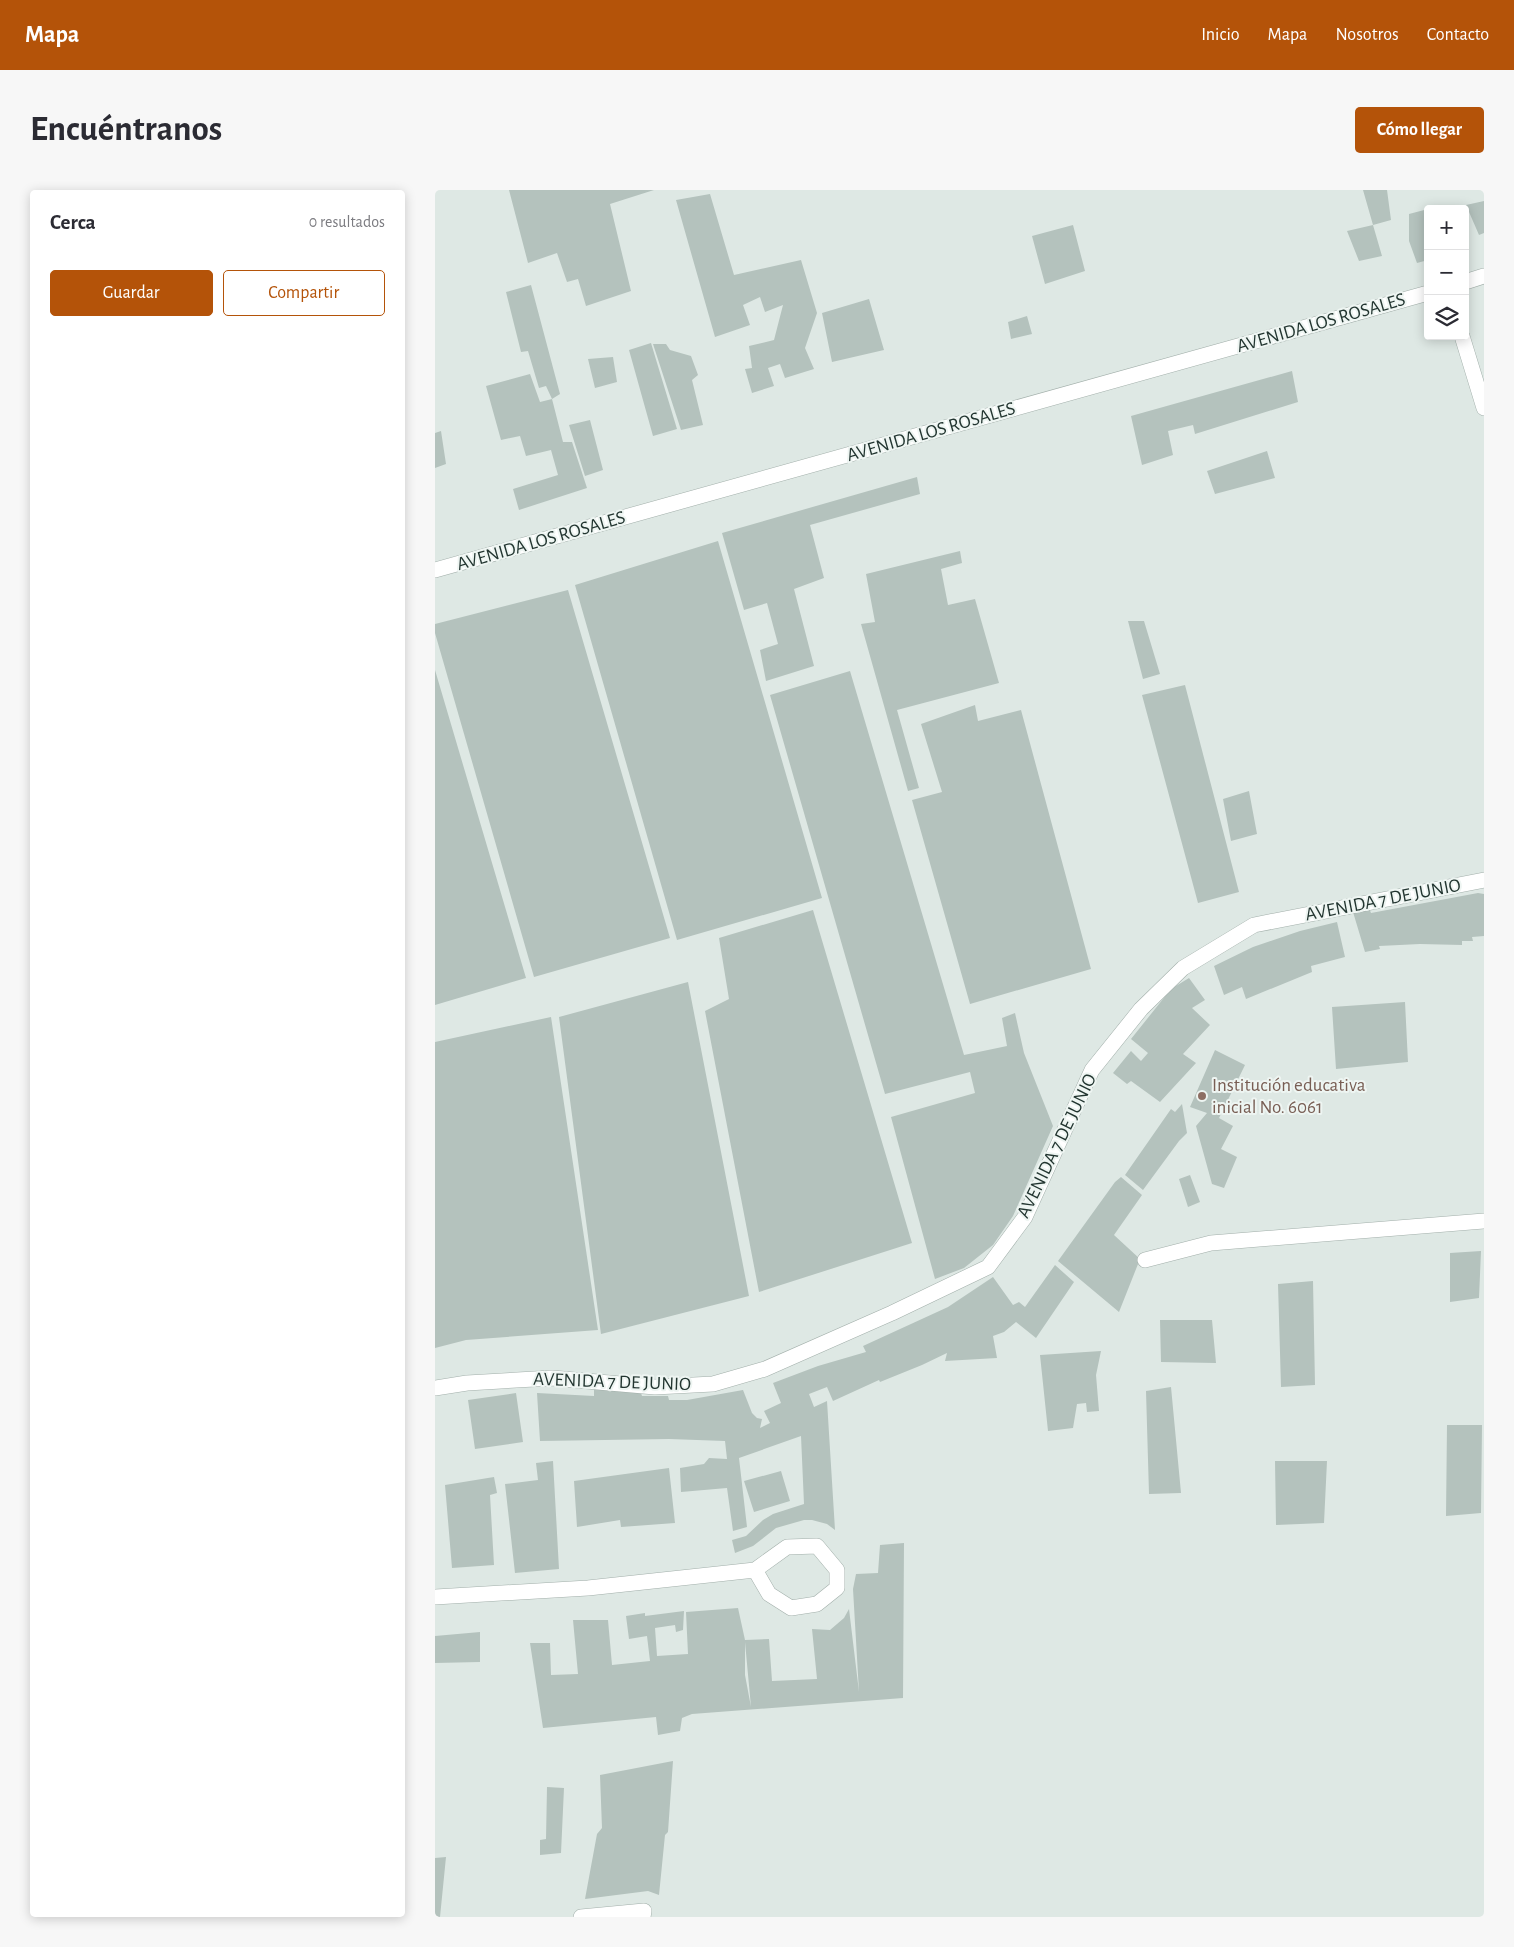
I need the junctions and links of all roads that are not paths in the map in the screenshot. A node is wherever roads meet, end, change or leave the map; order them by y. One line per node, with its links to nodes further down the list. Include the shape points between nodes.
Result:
1 (1484, 276): 2 (street)
2 (1469, 281)
3 (1424, 294): 6 (street, AVENIDA LOS ROSALES)
4 (1463, 340): 5 (street)
5 (1484, 408)
6 (435, 570)
7 (1484, 880): 10 (street, AVENIDA 7 DE JUNIO, via 1254,926 1183,968 1141,1009 1093,1070 1025,1217 988,1267 892,1314 765,1369 713,1384 655,1387 552,1378)
8 (1484, 1222): 9 (street, via 1211,1243)
9 (1145, 1260)
10 (435, 1388)
11 (755, 1570): 11 (street, via 787,1547 817,1546 837,1570 837,1588 817,1604 791,1608 769,1594); 12 (street, via 588,1588)
12 (435, 1596)
13 (581, 1917): 14 (street, via 643,1911)
14 (643, 1917)

